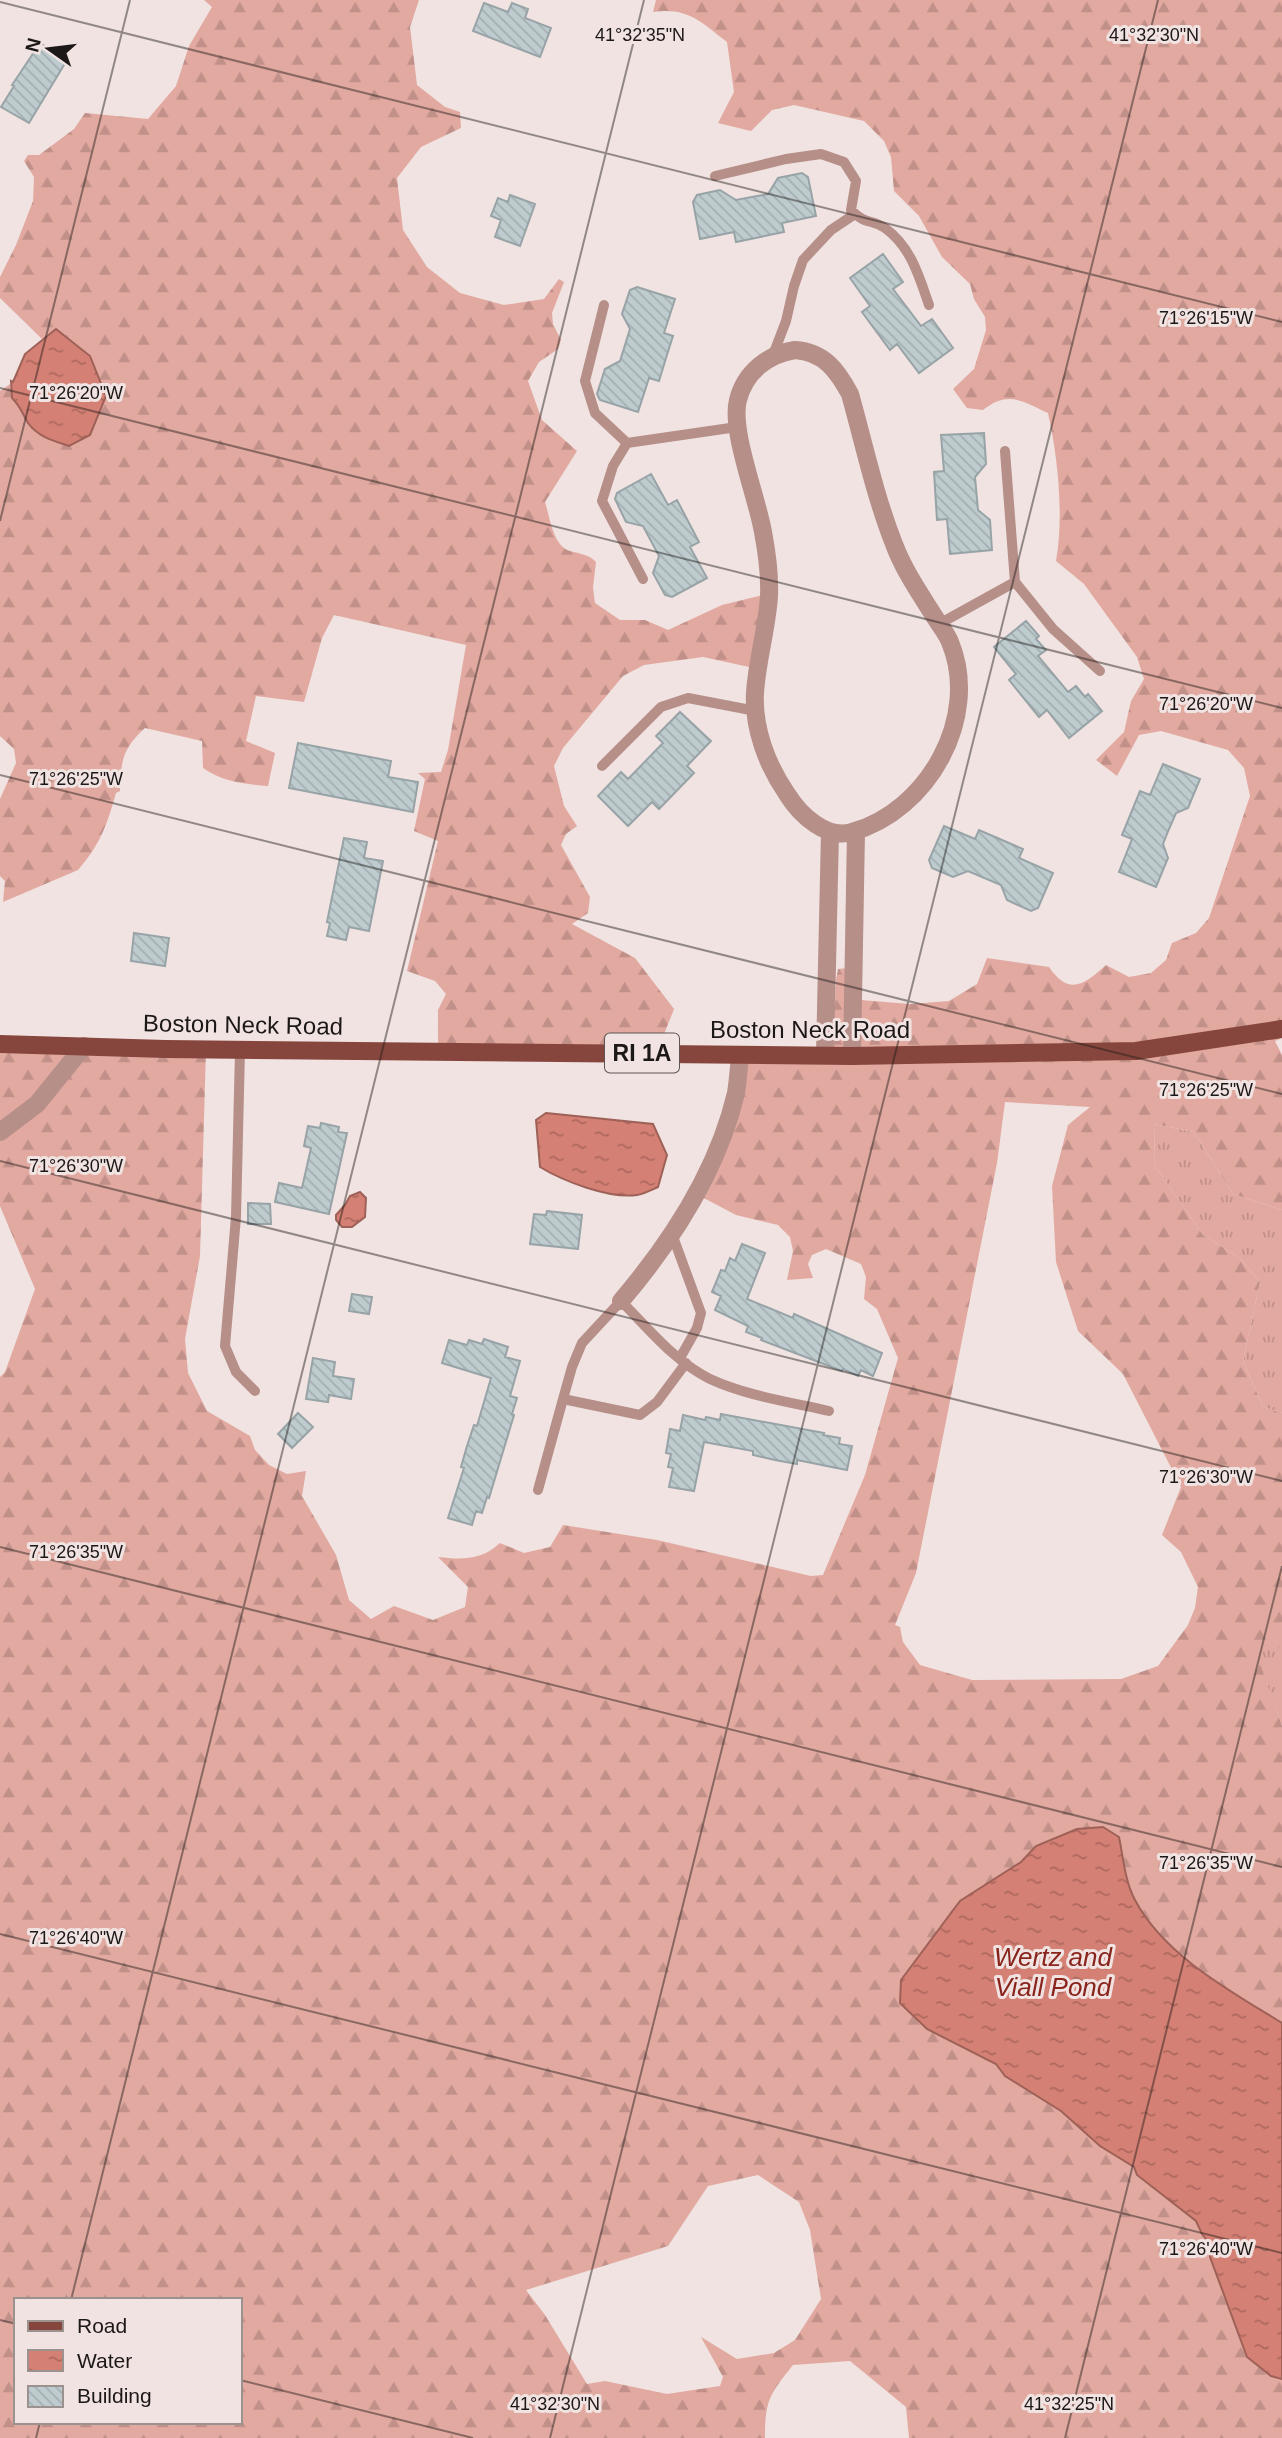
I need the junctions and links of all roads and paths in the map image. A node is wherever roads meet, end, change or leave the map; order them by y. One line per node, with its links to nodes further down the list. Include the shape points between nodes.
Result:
1 (715, 176): 2 (lane, via 821,154 844,162 856,181)
2 (855, 214): 4 (lane, via 884,227 911,254); 5 (lane, via 831,230 803,260)
3 (604, 305): 7 (lane, via 585,380 595,412)
4 (929, 305)
5 (773, 355): 6 (street, via 747,379 737,404); 11 (street, via 807,351 827,360 839,374 850,394 894,545)
6 (737, 427): 7 (lane); 13 (street, via 769,573)
7 (628, 443): 9 (lane, via 613,466 602,501)
8 (1005, 451): 10 (lane)
9 (643, 579)
10 (1015, 582): 11 (lane); 12 (lane, via 1054,629)
11 (939, 624): 16 (street, via 949,639 957,669 957,718 949,743 931,775 901,805)
12 (1100, 671)
13 (756, 711): 14 (lane, via 688,698 660,707); 15 (street, via 766,756 788,797)
14 (602, 766)
15 (830, 832): 16 (street); 18 (street)
16 (856, 832): 17 (street)
17 (854, 967): 18 (street); 25 (street)
18 (828, 968): 23 (street)
19 (1282, 1029): 25 (main road, Boston Neck Road / RI 1A, via 1136,1051)
20 (0, 1044): 21 (main road, Boston Neck Road / RI 1A)
21 (84, 1046): 22 (main road, Boston Neck Road / RI 1A); 26 (street, via 37,1104)
22 (240, 1049): 24 (main road, Boston Neck Road / RI 1A); 30 (lane, via 236,1217 225,1346 236,1372)
23 (825, 1054): 24 (main road, Boston Neck Road / RI 1A); 25 (main road, Boston Neck Road / RI 1A)
24 (740, 1055): 27 (street, via 736,1092 722,1137)
25 (852, 1056)
26 (0, 1132)
27 (672, 1234): 28 (street); 29 (lane, via 701,1313)
28 (621, 1301): 29 (lane); 31 (lane, via 582,1343)
29 (683, 1361): 31 (lane, via 657,1402 640,1415); 32 (lane, via 708,1378 738,1389)
30 (255, 1391)
31 (563, 1399): 33 (lane)
32 (829, 1411)
33 (538, 1490)

